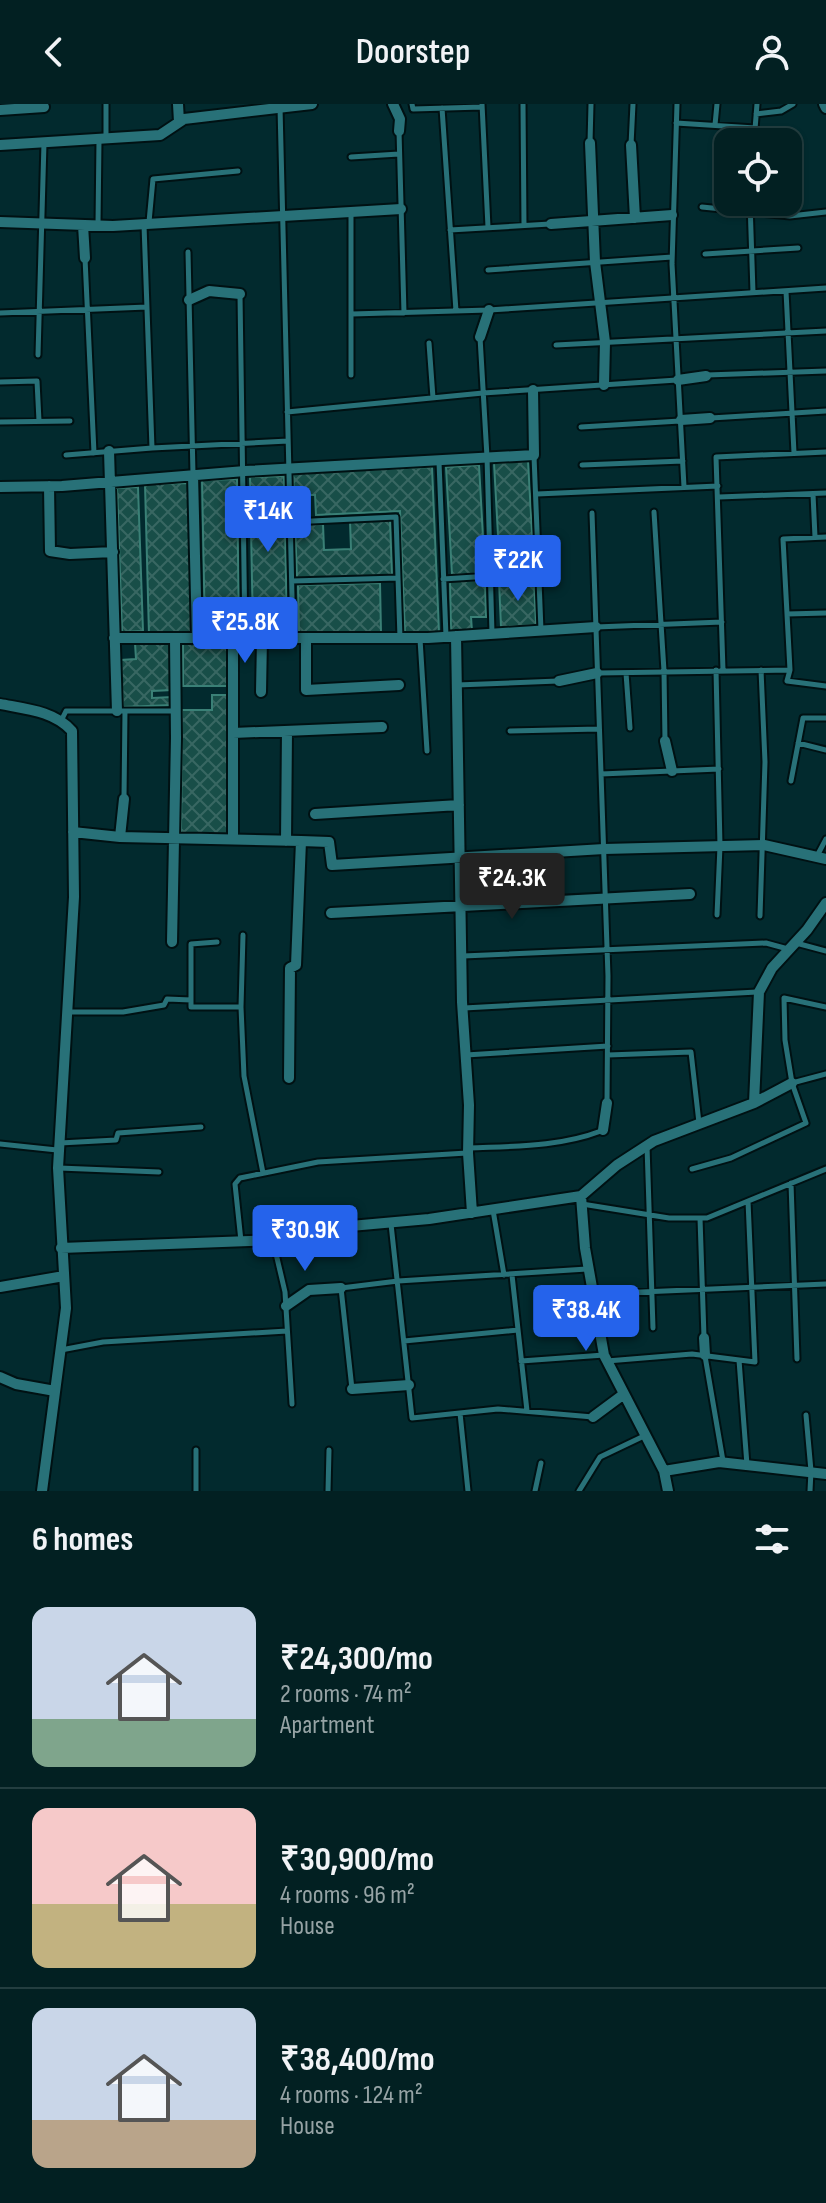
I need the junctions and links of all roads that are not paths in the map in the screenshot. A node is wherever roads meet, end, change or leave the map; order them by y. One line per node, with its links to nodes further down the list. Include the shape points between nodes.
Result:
1 (106, 104): 25 (lane)
2 (178, 104): 20 (street)
3 (312, 104): 13 (street)
4 (393, 104): 24 (street)
5 (412, 104): 16 (lane, via 413,109)
6 (523, 104): 50 (lane)
7 (591, 104): 27 (lane)
8 (633, 104): 29 (lane)
9 (677, 104): 21 (lane)
10 (717, 104): 22 (lane)
11 (757, 104): 19 (lane)
12 (793, 104): 19 (lane)
13 (277, 106): 17 (street); 38 (lane)
14 (482, 106): 16 (lane); 51 (lane)
15 (44, 107): 18 (street)
16 (442, 108): 52 (lane)
17 (222, 109): 20 (street)
18 (0, 110)
19 (756, 114): 23 (lane)
20 (179, 122): 25 (street, via 160,135)
21 (676, 123): 22 (lane); 39 (lane)
22 (715, 125): 23 (lane)
23 (755, 128)
24 (399, 131): 30 (lane)
25 (102, 139): 26 (street); 49 (lane)
26 (44, 143): 28 (street); 45 (lane)
27 (590, 143): 43 (street)
28 (0, 145)
29 (631, 145): 42 (street)
30 (399, 154): 31 (lane); 34 (lane)
31 (351, 157)
32 (238, 171): 46 (lane, via 153,179)
33 (702, 207): 35 (lane)
34 (401, 209): 36 (street); 74 (lane)
35 (714, 209)
36 (351, 210): 38 (street); 75 (lane)
37 (826, 212): 40 (lane)
38 (282, 215): 46 (street); 95 (lane)
39 (672, 215): 42 (street); 57 (lane)
40 (802, 215)
41 (749, 216): 54 (lane)
42 (635, 218): 43 (street)
43 (594, 220): 47 (street); 59 (street)
44 (0, 222): 45 (street)
45 (41, 224): 48 (street); 71 (lane)
46 (147, 224): 49 (street); 68 (lane)
47 (551, 224): 50 (lane)
48 (83, 225): 49 (street); 58 (street)
49 (98, 225)
50 (524, 225): 51 (lane)
51 (488, 227): 52 (lane)
52 (450, 230): 72 (lane)
53 (798, 248): 54 (lane)
54 (751, 251): 56 (lane); 63 (lane)
55 (188, 252): 66 (lane)
56 (705, 254)
57 (672, 257): 59 (lane); 65 (lane)
58 (85, 258): 69 (lane)
59 (595, 262): 60 (lane); 67 (street)
60 (488, 270)
61 (826, 288): 62 (lane)
62 (786, 291): 63 (lane); 77 (lane)
63 (753, 292): 65 (lane)
64 (240, 294): 66 (street, via 209,291); 104 (lane)
65 (674, 297): 67 (lane); 79 (lane)
66 (189, 300): 105 (lane)
67 (599, 302): 70 (lane); 80 (street)
68 (147, 307): 69 (lane); 106 (lane)
69 (89, 309): 71 (lane); 109 (lane)
70 (489, 310): 72 (lane); 78 (street)
71 (40, 311): 73 (lane); 83 (lane)
72 (456, 311): 74 (lane)
73 (0, 313)
74 (404, 313): 75 (lane)
75 (352, 314): 86 (lane)
76 (826, 331): 77 (lane)
77 (788, 333): 79 (lane); 85 (lane)
78 (480, 337): 92 (lane)
79 (676, 338): 80 (lane); 88 (lane)
80 (605, 342): 82 (lane); 90 (street)
81 (429, 343): 93 (lane)
82 (556, 345)
83 (38, 355)
84 (826, 371): 85 (lane)
85 (790, 372): 87 (lane); 96 (lane)
86 (351, 375)
87 (706, 376): 88 (street)
88 (678, 380): 90 (lane); 98 (lane)
89 (0, 382): 99 (lane, via 37,381)
90 (604, 385): 91 (lane)
91 (533, 390): 92 (lane); 112 (street)
92 (483, 393): 93 (lane); 113 (lane)
93 (433, 398): 95 (lane)
94 (826, 411): 96 (lane)
95 (287, 412): 103 (lane)
96 (792, 413): 97 (lane); 110 (lane)
97 (710, 418): 98 (street)
98 (681, 420): 102 (lane); 115 (lane)
99 (39, 421): 100 (lane); 101 (lane)
100 (70, 421)
101 (0, 422)
102 (581, 427)
103 (288, 441): 104 (lane); 117 (lane)
104 (244, 443): 105 (lane); 118 (lane)
105 (192, 446): 106 (lane); 119 (lane)
106 (152, 448): 107 (lane)
107 (109, 451): 109 (lane); 120 (street)
108 (826, 452): 110 (lane)
109 (94, 453): 111 (lane)
110 (794, 454): 122 (lane, via 716,457)
111 (66, 455)
112 (534, 455): 113 (street); 126 (lane)
113 (487, 457): 114 (street); 136 (lane)
114 (439, 460): 117 (street); 138 (lane)
115 (683, 461): 116 (lane); 124 (lane)
116 (582, 465)
117 (290, 468): 118 (street); 131 (lane)
118 (245, 471): 119 (street); 152 (lane)
119 (193, 475): 120 (street); 150 (street)
120 (112, 481): 121 (street); 134 (street)
121 (49, 486): 123 (street); 134 (street, via 50,551)
122 (718, 486): 124 (lane); 128 (lane)
123 (0, 487)
124 (684, 487): 126 (lane)
125 (826, 493): 127 (lane)
126 (537, 494): 135 (lane)
127 (813, 494): 128 (lane); 132 (lane)
128 (719, 497): 142 (lane)
129 (654, 512): 143 (lane)
130 (592, 513): 144 (lane)
131 (291, 522): 137 (lane, via 396,517); 139 (lane)
132 (815, 537): 133 (lane); 141 (lane, via 783,539)
133 (826, 537)
134 (113, 552): 148 (street)
135 (539, 573): 136 (lane); 145 (lane)
136 (490, 576): 138 (lane); 146 (lane)
137 (398, 578): 139 (lane); 156 (lane)
138 (443, 579): 147 (lane)
139 (292, 581): 154 (lane)
140 (826, 613): 141 (lane)
141 (787, 614): 160 (lane)
142 (722, 622): 143 (lane); 158 (lane)
143 (661, 625): 144 (lane); 161 (lane)
144 (596, 627): 145 (street); 162 (lane)
145 (541, 631): 146 (street)
146 (492, 634): 147 (street)
147 (451, 636): 157 (street); 166 (street)
148 (114, 638): 149 (street); 170 (street)
149 (175, 638): 150 (street); 171 (street)
150 (197, 638): 151 (street)
151 (233, 638): 152 (street); 179 (street)
152 (245, 638): 153 (street)
153 (262, 638): 154 (street); 168 (street)
154 (293, 638): 155 (street)
155 (306, 638): 156 (street); 165 (street, via 306,690)
156 (400, 638): 157 (street)
157 (420, 638): 183 (lane)
158 (720, 670): 159 (lane); 161 (lane); 184 (lane)
159 (761, 670): 160 (lane); 198 (lane)
160 (790, 670): 167 (lane, via 787,681)
161 (664, 671): 163 (lane); 180 (lane)
162 (597, 673): 163 (lane); 164 (street); 176 (lane)
163 (626, 673): 175 (lane)
164 (559, 681): 166 (lane)
165 (399, 685)
166 (457, 685): 189 (street)
167 (826, 686)
168 (261, 692)
169 (0, 704): 173 (street)
170 (121, 711): 171 (lane); 173 (lane, via 66,711); 188 (lane)
171 (176, 711): 193 (street)
172 (826, 718): 181 (lane, via 803,718)
173 (62, 719): 191 (street, via 72,731)
174 (382, 727): 177 (street)
175 (630, 728)
176 (599, 729): 178 (lane); 186 (lane)
177 (287, 731): 179 (street); 196 (street)
178 (510, 731)
179 (233, 733): 194 (street)
180 (665, 741): 185 (street)
181 (798, 743): 182 (lane); 187 (lane)
182 (826, 750)
183 (427, 751)
184 (719, 769): 185 (lane); 199 (lane)
185 (672, 771): 186 (lane)
186 (601, 774): 200 (lane)
187 (791, 781)
188 (124, 799): 192 (street)
189 (459, 805): 190 (street); 201 (street)
190 (315, 814)
191 (73, 832): 192 (street); 223 (street)
192 (120, 837): 193 (street)
193 (174, 838): 194 (street); 211 (street)
194 (233, 839): 196 (street)
195 (826, 839): 202 (lane)
196 (286, 841): 197 (street)
197 (301, 841): 201 (street, via 329,842 332,865); 228 (street, via 296,965 290,968)
198 (764, 845): 199 (street); 202 (street); 209 (lane)
199 (720, 846): 200 (street); 208 (lane)
200 (604, 849): 201 (street); 204 (lane)
201 (460, 856): 206 (street)
202 (821, 858)
203 (690, 894): 204 (street)
204 (605, 900): 206 (street); 214 (lane)
205 (826, 903): 213 (street)
206 (461, 906): 207 (street); 216 (street)
207 (331, 913)
208 (717, 915)
209 (760, 916)
210 (243, 935): 220 (lane)
211 (172, 942)
212 (217, 942): 219 (lane, via 191,944)
213 (792, 946): 214 (lane); 215 (lane); 217 (street)
214 (607, 948): 216 (lane); 218 (lane)
215 (826, 951)
216 (461, 956): 222 (street)
217 (759, 992): 218 (lane); 231 (street)
218 (608, 999): 222 (lane); 224 (lane)
219 (191, 1000): 220 (lane, via 191,1007); 223 (lane, via 167,999 164,1005 123,1012)
220 (241, 1007): 243 (lane, via 244,1076)
221 (826, 1007): 229 (lane, via 784,998)
222 (463, 1008): 225 (street)
223 (67, 1012): 237 (street)
224 (608, 1046): 225 (lane); 226 (lane)
225 (466, 1055): 238 (street)
226 (608, 1055): 230 (lane); 232 (lane, via 691,1052)
227 (826, 1074): 229 (lane)
228 (289, 1078)
229 (792, 1083): 231 (street); 240 (lane, via 806,1123 731,1158)
230 (607, 1103): 234 (street)
231 (754, 1103): 232 (street)
232 (699, 1124): 236 (street)
233 (201, 1127): 237 (lane, via 118,1133 116,1140)
234 (603, 1130): 238 (lane, via 543,1145)
235 (0, 1144): 237 (lane)
236 (647, 1146): 245 (street, via 617,1165); 249 (lane)
237 (59, 1147): 239 (street)
238 (468, 1151): 243 (lane, via 318,1162); 248 (street)
239 (58, 1168): 242 (lane); 254 (street)
240 (692, 1169)
241 (826, 1169): 244 (lane)
242 (159, 1172)
243 (263, 1173): 253 (lane, via 235,1184)
244 (791, 1183): 246 (lane); 261 (lane)
245 (581, 1200): 247 (street); 249 (lane); 255 (street)
246 (748, 1201): 250 (lane); 263 (lane)
247 (493, 1210): 248 (street); 256 (lane)
248 (472, 1213): 251 (street)
249 (650, 1215): 250 (lane); 266 (lane)
250 (700, 1218): 265 (lane)
251 (391, 1223): 252 (street, via 317,1229); 259 (lane)
252 (273, 1240): 253 (street); 268 (lane)
253 (241, 1242): 254 (street)
254 (61, 1248): 258 (street)
255 (588, 1269): 257 (lane); 267 (street)
256 (504, 1275): 257 (lane); 259 (lane)
257 (512, 1275): 270 (lane)
258 (64, 1276): 262 (street); 274 (street)
259 (398, 1281): 264 (lane); 273 (lane)
260 (826, 1284): 261 (lane)
261 (794, 1286): 263 (lane); 277 (lane)
262 (0, 1287)
263 (752, 1287): 265 (lane); 278 (lane, via 755,1362)
264 (341, 1288): 268 (street, via 309,1290); 284 (lane)
265 (703, 1290): 266 (lane); 272 (lane)
266 (652, 1292): 267 (lane); 269 (lane)
267 (593, 1294): 276 (street)
268 (286, 1306): 271 (lane)
269 (653, 1328)
270 (518, 1330): 273 (lane); 279 (lane)
271 (287, 1331): 274 (lane, via 103,1342); 287 (lane)
272 (704, 1338): 275 (street)
273 (404, 1341): 282 (lane)
274 (60, 1350): 285 (street)
275 (705, 1355): 276 (lane); 278 (lane); 295 (lane)
276 (606, 1358): 279 (lane); 286 (street)
277 (797, 1359)
278 (739, 1360): 297 (lane)
279 (521, 1361): 288 (lane)
280 (0, 1377): 281 (street)
281 (16, 1384): 283 (street); 285 (street)
282 (409, 1385): 284 (street); 289 (lane, via 412,1418)
283 (0, 1386)
284 (352, 1389)
285 (55, 1391): 301 (street)
286 (624, 1394): 291 (street); 292 (street)
287 (292, 1404)
288 (527, 1411): 289 (lane); 291 (lane)
289 (460, 1413): 304 (lane)
290 (806, 1415): 299 (lane)
291 (593, 1417)
292 (645, 1435): 298 (street); 306 (lane, via 600,1457)
293 (196, 1450): 302 (lane)
294 (329, 1450): 303 (lane)
295 (723, 1462): 297 (street); 298 (street)
296 (541, 1463): 305 (lane)
297 (747, 1465): 299 (street)
298 (664, 1471): 307 (street)
299 (811, 1471): 300 (street); 308 (lane)
300 (826, 1474)
301 (42, 1491)
302 (196, 1491)
303 (328, 1491)
304 (468, 1491)
305 (535, 1491)
306 (579, 1491)
307 (668, 1491)
308 (810, 1491)

